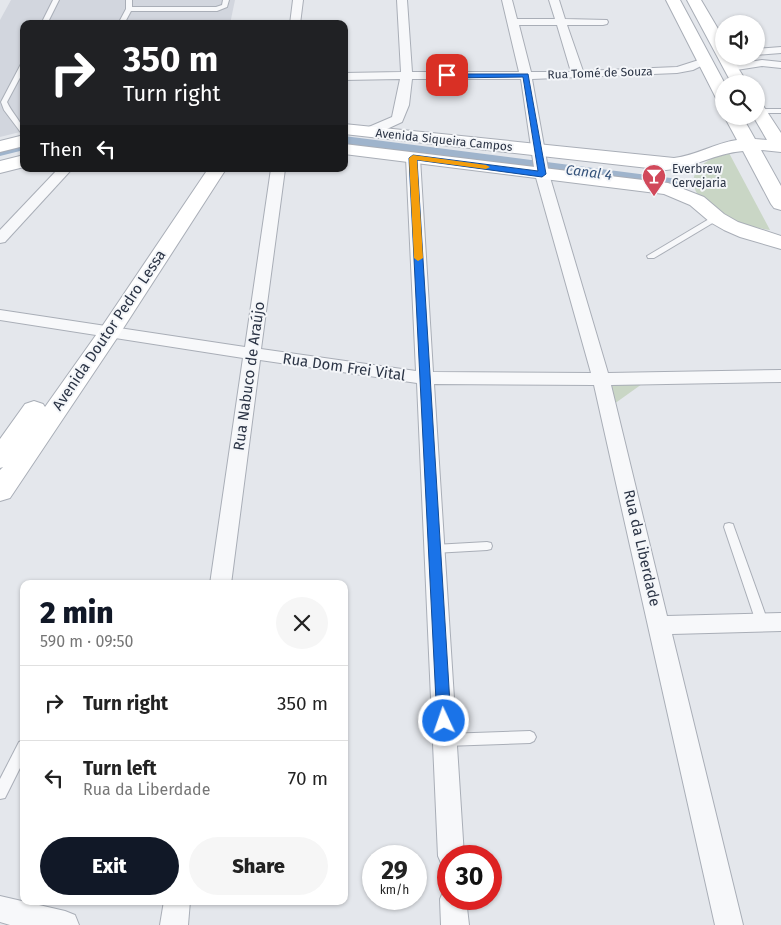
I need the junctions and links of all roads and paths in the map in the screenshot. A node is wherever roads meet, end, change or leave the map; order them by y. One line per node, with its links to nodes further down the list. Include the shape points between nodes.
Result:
1 (56, 0): 11 (lane)
2 (129, 0): 10 (lane)
3 (226, 0): 10 (lane, via 225,6 217,9)
4 (298, 0): 13 (street)
5 (402, 0): 28 (street)
6 (507, 0): 14 (street, Rua da Liberdade)
7 (554, 0): 15 (street)
8 (673, 0): 21 (main road)
9 (694, 0): 17 (main road)
10 (128, 9): 12 (lane)
11 (46, 20)
12 (123, 20)
13 (296, 20)
14 (513, 22): 15 (street); 25 (street, Rua da Liberdade)
15 (561, 22): 16 (street, via 602,18); 26 (street)
16 (608, 34)
17 (715, 34)
18 (765, 52): 19 (street)
19 (781, 52): 20 (street)
20 (781, 60)
21 (705, 61): 26 (street, Rua Tomé de Souza, via 677,70); 29 (main road)
22 (765, 62): 23 (street)
23 (781, 65)
24 (20, 72): 35 (lane, via 4,102)
25 (526, 75): 26 (street, Rua Tomé de Souza); 28 (street, Rua Tomé de Souza); 46 (street, Rua da Liberdade)
26 (578, 75)
27 (348, 76): 28 (street, Rua Tomé de Souza)
28 (407, 76): 32 (street)
29 (715, 80)
30 (765, 110): 31 (lane)
31 (781, 111)
32 (398, 119): 37 (street); 38 (street)
33 (765, 122): 41 (main road)
34 (738, 125): 40 (main road)
35 (20, 128)
36 (348, 129): 37 (main road, Avenida Siqueira Campos)
37 (369, 132): 38 (main road, Avenida Siqueira Campos)
38 (407, 137): 46 (main road, Avenida Siqueira Campos)
39 (20, 141): 42 (main road)
40 (748, 144): 41 (main road, Avenida Siqueira Campos); 47 (main road, Avenida Siqueira Campos, via 711,152 686,163); 53 (main road)
41 (781, 146)
42 (0, 147)
43 (348, 150): 44 (main road, Avenida Siqueira Campos)
44 (413, 158): 46 (main road, Avenida Siqueira Campos); 62 (street)
45 (20, 161): 48 (main road)
46 (540, 162): 47 (main road, Avenida Siqueira Campos); 63 (street, Rua da Liberdade)
47 (567, 165): 54 (main road, Avenida Siqueira Campos, via 678,192 697,200)
48 (0, 167)
49 (62, 172): 55 (street)
50 (199, 172): 59 (main road, Avenida Doutor Pedro Lessa)
51 (214, 172): 59 (main road, Avenida Doutor Pedro Lessa)
52 (275, 174): 60 (street, Rua Nabuco de Araújo)
53 (781, 204)
54 (717, 218): 56 (main road, Avenida Siqueira Campos, via 747,233); 57 (lane)
55 (0, 239)
56 (781, 243)
57 (651, 256)
58 (0, 315): 59 (street, Rua Dom Frei Vital)
59 (100, 332): 60 (street, Rua Dom Frei Vital); 64 (main road, Avenida Doutor Pedro Lessa); 65 (main road, Avenida Doutor Pedro Lessa)
60 (251, 354): 62 (street, Rua Dom Frei Vital); 69 (street, Rua Nabuco de Araújo)
61 (781, 376): 63 (street, Rua Dom Frei Vital)
62 (425, 378): 63 (street, Rua Dom Frei Vital); 68 (street)
63 (601, 379): 71 (street, Rua da Liberdade)
64 (0, 458)
65 (0, 491)
66 (729, 527): 70 (lane)
67 (487, 546): 68 (lane)
68 (434, 549): 73 (street)
69 (221, 580)
70 (772, 622): 71 (street)
71 (660, 624): 83 (street, Rua da Liberdade)
72 (530, 737): 73 (lane)
73 (445, 740): 76 (street)
74 (20, 754): 75 (lane)
75 (0, 793)
76 (450, 845)
77 (176, 905): 81 (street)
78 (0, 909): 80 (street)
79 (454, 910): 82 (street)
80 (65, 925)
81 (174, 925)
82 (455, 925)
83 (729, 925)

